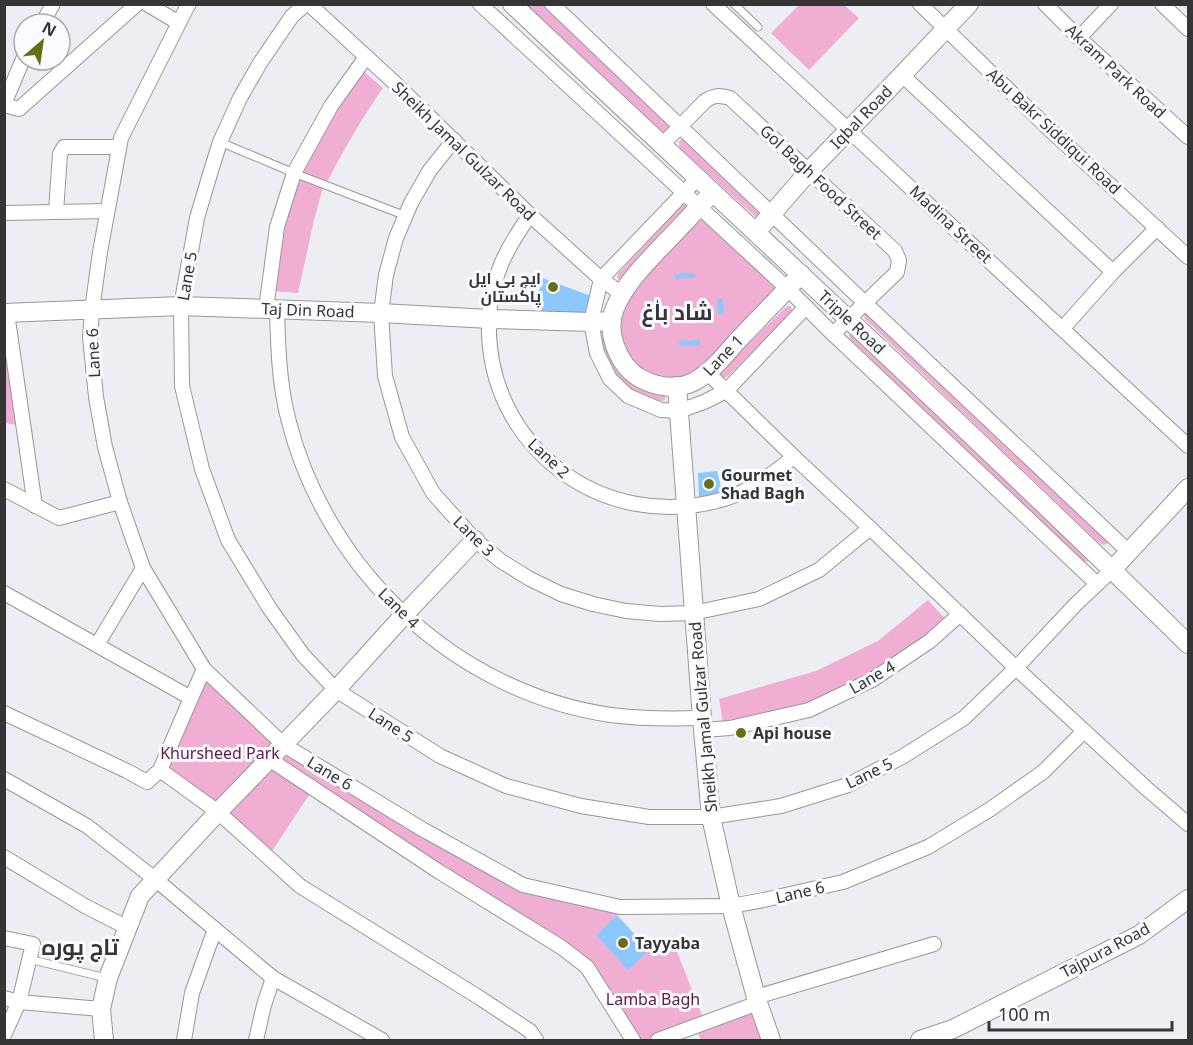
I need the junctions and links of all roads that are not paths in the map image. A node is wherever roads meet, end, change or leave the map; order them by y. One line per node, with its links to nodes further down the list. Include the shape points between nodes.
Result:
1 (137, 4): 23 (street, via 19,109)
2 (147, 4): 15 (street)
3 (189, 4): 15 (street, Lane 6)
4 (308, 4): 20 (street, Sheikh Jamal Gulzar Road); 28 (street, Lane 5, via 292,16 260,63)
5 (480, 4): 34 (street)
6 (512, 4): 29 (main road, Triple Road)
7 (552, 4): 24 (street)
8 (713, 4): 25 (street, Madina Street)
9 (734, 4): 16 (lane)
10 (920, 4): 17 (street, Abu Bakr Siddiqui Road)
11 (969, 4): 17 (main road, Iqbal Road)
12 (1045, 4): 19 (street, Akram Park Road)
13 (1111, 4): 19 (street)
14 (1162, 4): 18 (street)
15 (179, 23): 30 (street, Lane 6)
16 (758, 27)
17 (946, 29): 22 (main road, Iqbal Road); 43 (street, Abu Bakr Siddiqui Road)
18 (1188, 30)
19 (1079, 38): 26 (street, Akram Park Road)
20 (366, 57): 27 (street, Sheikh Jamal Gulzar Road); 32 (street, Lane 4, via 331,106)
21 (18, 72): 23 (street)
22 (902, 75): 25 (main road, Iqbal Road); 47 (street)
23 (4, 105)
24 (681, 126): 29 (street, Gol Bagh Food Street); 31 (street, Gol Bagh Food Street, via 705,100 720,95 730,98); 41 (street)
25 (849, 130): 31 (main road, Iqbal Road); 63 (street, Madina Street)
26 (1188, 137)
27 (454, 140): 40 (street, Sheikh Jamal Gulzar Road); 42 (street, Lane 3, via 430,170)
28 (220, 142): 32 (lane); 53 (street, Lane 5, via 197,218)
29 (662, 145): 33 (main road, Triple Road)
30 (119, 147): 37 (street, Lane 6); 38 (street, via 64,147 60,154)
31 (810, 170): 41 (main road, Iqbal Road); 52 (street, Gol Bagh Food Street, via 895,250 899,260 897,272)
32 (294, 173): 42 (lane); 55 (street, Lane 4, via 277,227)
33 (697, 179): 34 (street); 35 (main road, Triple Road)
34 (684, 192): 36 (street); 49 (street)
35 (712, 193): 36 (main road); 44 (main road, Triple Road)
36 (699, 207): 50 (street); 51 (main road)
37 (107, 211): 38 (street); 56 (street, Lane 6)
38 (56, 212): 39 (street)
39 (4, 213)
40 (530, 214): 49 (street, Sheikh Jamal Gulzar Road); 60 (street, Lane 2, via 501,264)
41 (772, 214): 44 (main road, Iqbal Road); 45 (street)
42 (405, 216): 58 (street, Lane 3, via 386,275)
43 (1157, 228): 46 (street, Abu Bakr Siddiqui Road); 47 (street)
44 (756, 232): 48 (main road, Triple Road)
45 (818, 257): 48 (street); 52 (street)
46 (1188, 257)
47 (1113, 272): 63 (street)
48 (801, 274): 50 (main road, Lane 1); 59 (main road, Triple Road)
49 (601, 279): 51 (street, Sheikh Jamal Gulzar Road); 62 (street)
50 (788, 289): 54 (street); 65 (main road, Lane 1)
51 (622, 294): 61 (main road)
52 (865, 303): 59 (street, Gol Bagh Food Street); 78 (street)
53 (182, 306): 55 (main road, Taj Din Road); 56 (main road, Taj Din Road); 90 (street, Lane 5, via 182,386 202,470 228,540 303,655)
54 (806, 307): 64 (street); 67 (street)
55 (272, 309): 58 (main road, Taj Din Road); 85 (street, Lane 4, via 289,422 307,476 332,527 365,573)
56 (92, 310): 57 (main road, Taj Din Road); 73 (street, Lane 6, via 90,338 96,397)
57 (6, 313): 74 (street)
58 (381, 313): 60 (main road, Taj Din Road); 77 (street, Lane 3, via 385,376 402,437 433,493)
59 (848, 318): 64 (street, Gol Bagh Food Street); 80 (main road, Triple Road)
60 (489, 319): 62 (main road, Taj Din Road); 75 (street, Lane 2, via 491,357 501,394 519,429 544,458 574,482 609,498 647,507)
61 (612, 321): 62 (main road, Taj Din Road); 66 (main road, via 615,348 633,374 647,382)
62 (591, 322): 68 (street, via 597,353 610,379 628,396 661,410)
63 (1063, 328): 69 (street, Madina Street)
64 (833, 334): 81 (street)
65 (708, 374): 66 (main road, Lane 1); 67 (street)
66 (677, 387): 68 (main road, Sheikh Jamal Gulzar Road)
67 (726, 391): 68 (street); 70 (street)
68 (679, 411): 75 (main road, Sheikh Jamal Gulzar Road)
69 (1188, 446)
70 (794, 457): 75 (street, Lane 2, via 762,482 725,499); 76 (street)
71 (1188, 488): 78 (main road)
72 (4, 489): 74 (street)
73 (120, 502): 74 (street, via 59,518); 79 (street, Lane 6)
74 (35, 506)
75 (685, 507): 83 (main road, Sheikh Jamal Gulzar Road)
76 (870, 528): 83 (street, Lane 3, via 819,570 759,599); 84 (street)
77 (475, 540): 83 (street, Lane 3, via 501,561 561,594 626,611); 85 (main road)
78 (1129, 552): 80 (main road)
79 (143, 567): 87 (street); 89 (street, Lane 6)
80 (1112, 570): 81 (street, Lane 5); 86 (main road, Triple Road)
81 (1097, 584): 88 (street, Lane 5)
82 (6, 600): 87 (street)
83 (693, 613): 93 (main road, Sheikh Jamal Gulzar Road)
84 (960, 614): 88 (street); 93 (street, Lane 4, via 930,641 872,680 808,710 730,728)
85 (404, 615): 90 (main road); 93 (street, Lane 4, via 449,651 520,690 564,705 609,714)
86 (1188, 644)
87 (97, 645): 91 (street)
88 (1016, 668): 94 (street); 100 (street, Lane 5, via 964,718 848,785 781,806)
89 (204, 669): 91 (street); 95 (street, Lane 6)
90 (336, 690): 95 (main road); 100 (street, Lane 5, via 440,756 506,786 581,806 649,817)
91 (190, 698): 97 (street)
92 (4, 713): 97 (street, via 147,782)
93 (702, 724): 100 (main road, Sheikh Jamal Gulzar Road)
94 (1084, 731): 101 (street); 105 (street, Lane 6, via 1043,771 928,847 843,882)
95 (284, 745): 96 (main road); 105 (street, Lane 6, via 523,885 620,907)
96 (269, 759): 99 (main road); 123 (street, via 587,967)
97 (160, 770): 99 (street)
98 (4, 779): 103 (street, via 87,826)
99 (218, 812): 103 (main road); 122 (street, via 300,886 480,998 530,1031)
100 (711, 817): 105 (main road, Sheikh Jamal Gulzar Road)
101 (1188, 824)
102 (4, 857): 106 (street)
103 (155, 879): 106 (main road, via 140,896); 107 (street)
104 (1188, 899): 126 (main road, Tajpura Road, via 1139,935 953,1029)
105 (731, 906): 114 (main road, Sheikh Jamal Gulzar Road)
106 (128, 928): 111 (main road)
107 (215, 929): 112 (street); 120 (street, via 192,993)
108 (4, 938): 110 (street, via 33,944)
109 (934, 944): 114 (street)
110 (29, 959): 111 (lane); 115 (street)
111 (108, 978): 116 (main road)
112 (273, 978): 118 (street); 121 (street)
113 (4, 998): 115 (street)
114 (757, 1000): 124 (street); 125 (main road, Sheikh Jamal Gulzar Road)
115 (19, 1002): 116 (street); 117 (street)
116 (101, 1009): 119 (main road)
117 (4, 1035)
118 (381, 1040)
119 (104, 1041)
120 (184, 1041)
121 (256, 1041)
122 (536, 1041)
123 (633, 1041)
124 (658, 1041)
125 (771, 1041)
126 (920, 1041)

